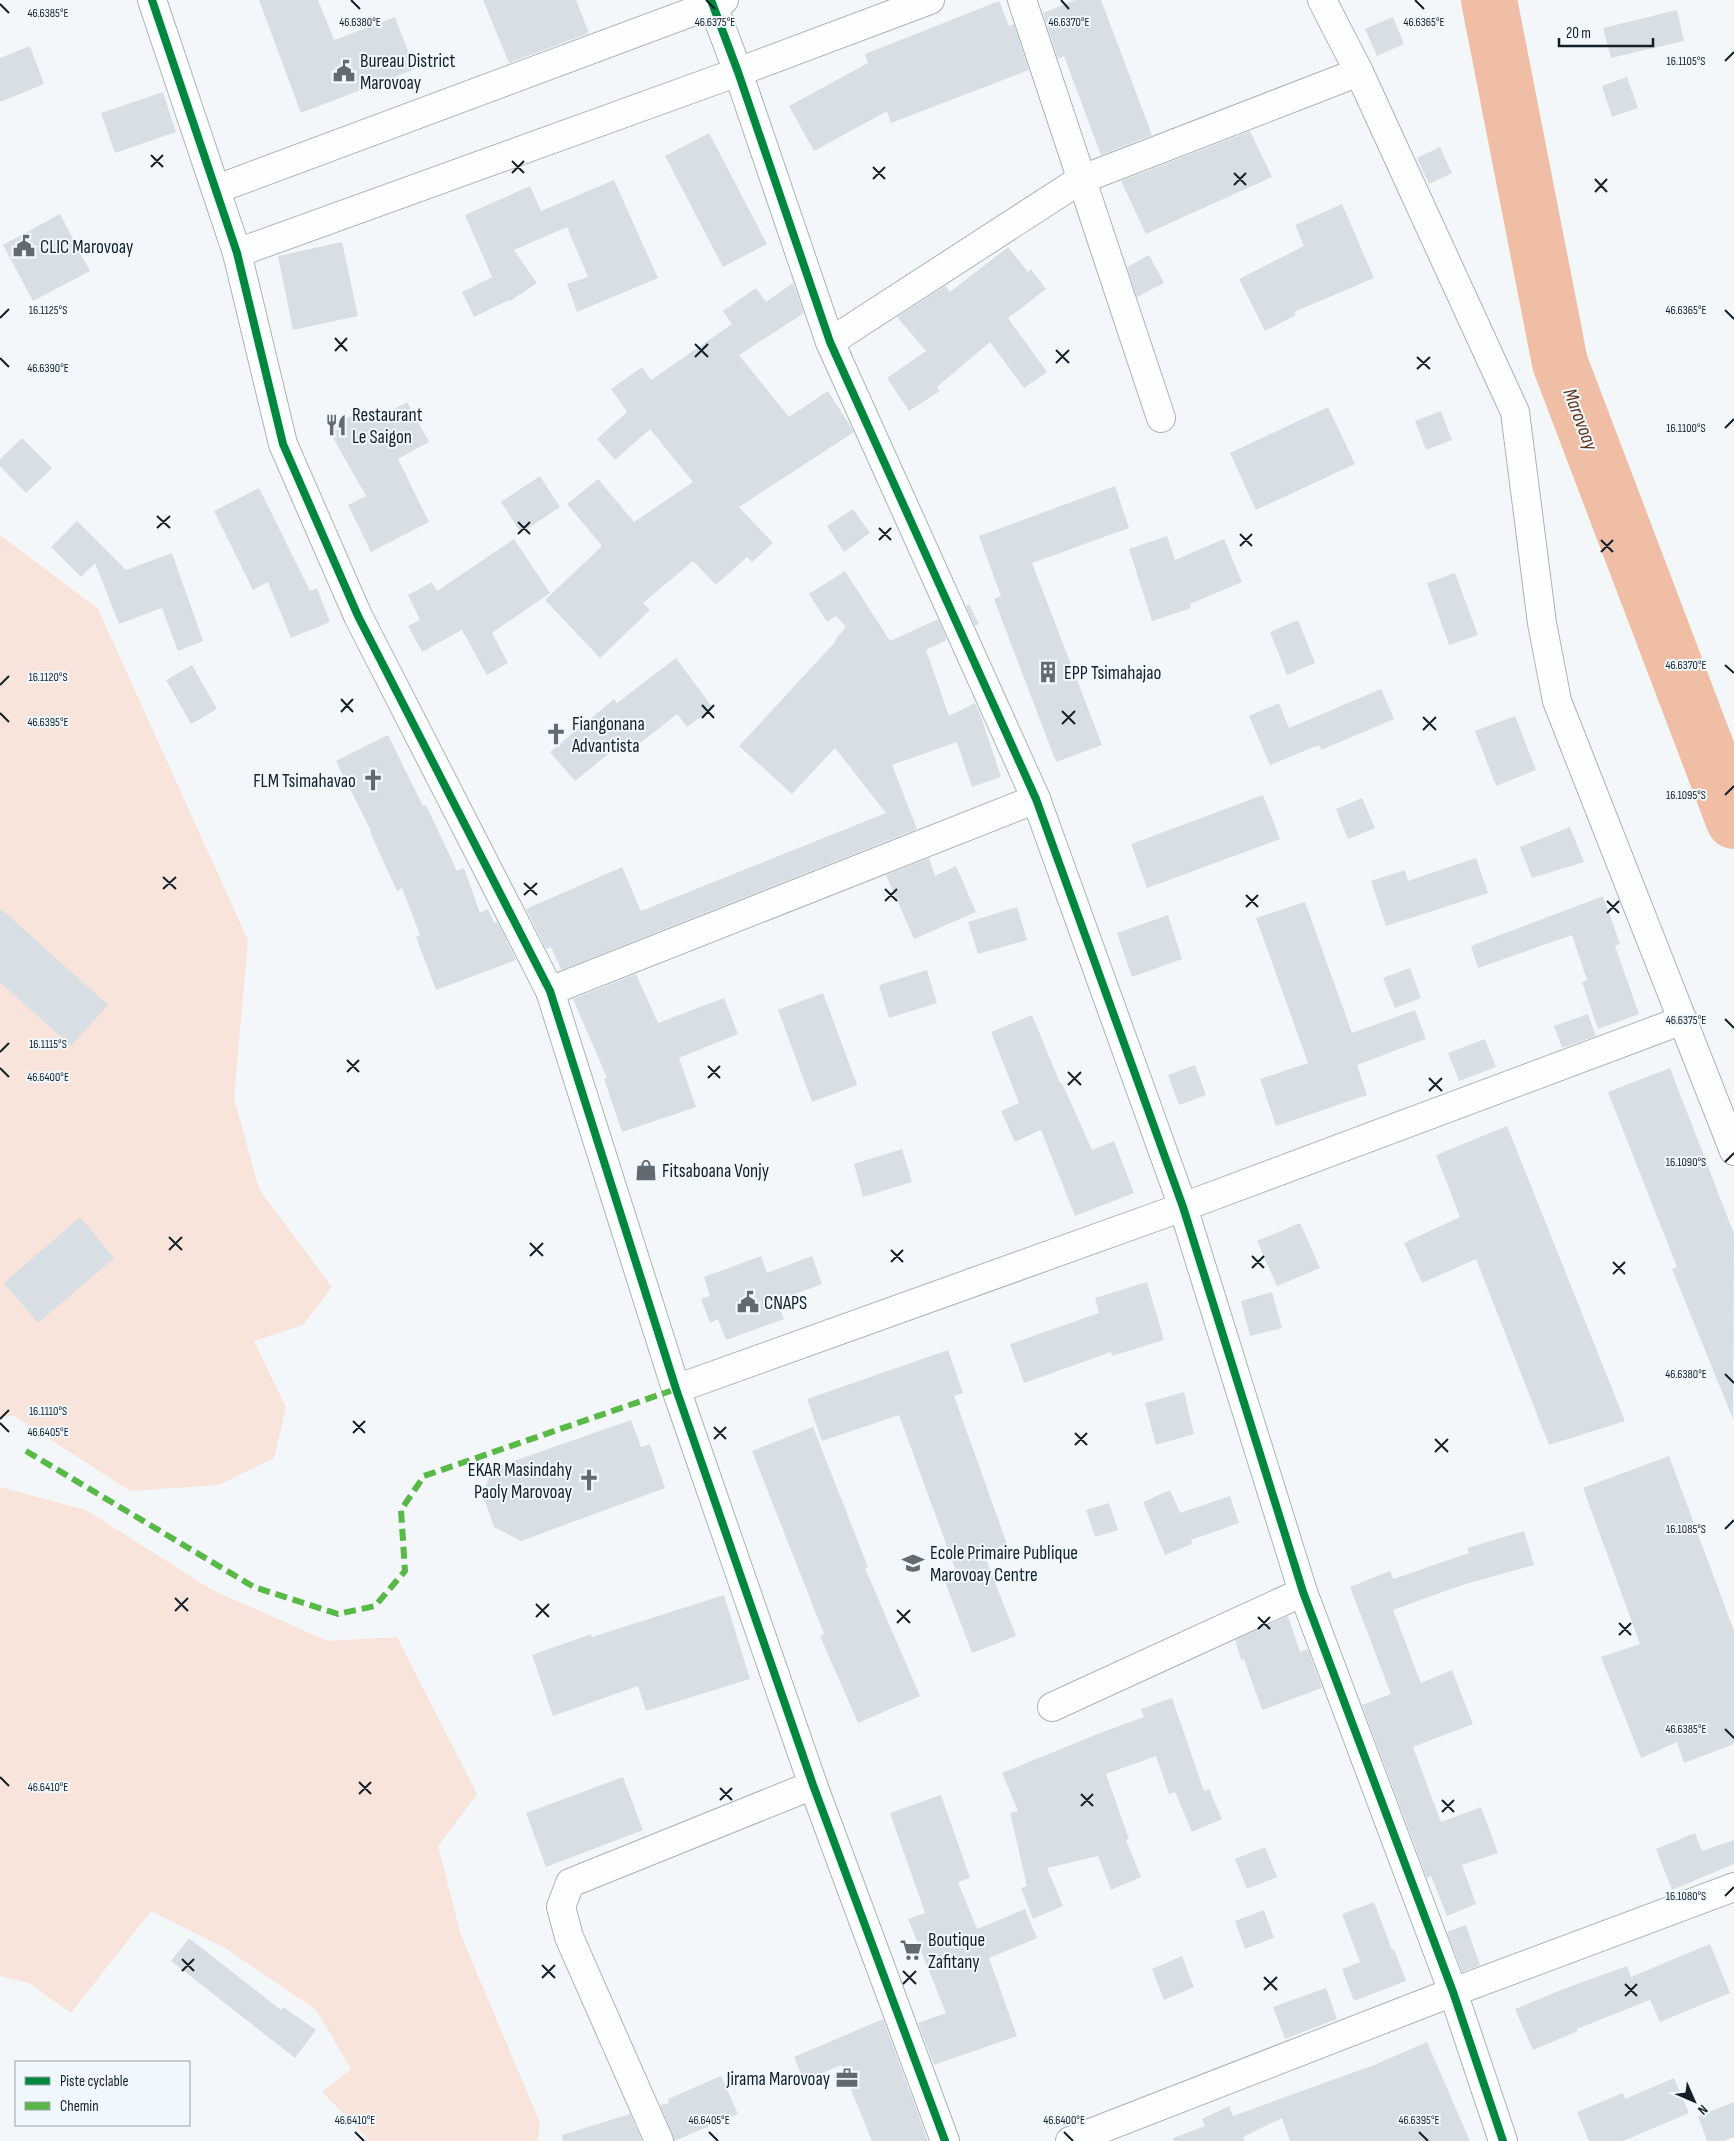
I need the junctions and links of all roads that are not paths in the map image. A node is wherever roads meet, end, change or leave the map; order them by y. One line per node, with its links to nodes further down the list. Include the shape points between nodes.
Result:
1 (152, 0): 9 (street)
2 (930, 0): 6 (street)
3 (1022, 0): 8 (street)
4 (1322, 0): 7 (street)
5 (716, 1): 6 (street); 9 (street)
6 (738, 72): 10 (street); 11 (street)
7 (1358, 72): 8 (street); 15 (street, via 1515,412 1542,623 1557,700)
8 (1080, 180): 11 (street); 12 (street)
9 (217, 189): 10 (street)
10 (237, 253): 14 (street, via 283,444 358,616)
11 (830, 342): 13 (street)
12 (1161, 418)
13 (1036, 799): 14 (street); 17 (street)
14 (550, 990): 18 (street)
15 (1683, 1020): 16 (street); 17 (street)
16 (1734, 1151)
17 (1183, 1207): 18 (street); 19 (street)
18 (676, 1389): 21 (street)
19 (1304, 1592): 20 (street); 23 (street)
20 (1052, 1707)
21 (813, 1785): 24 (street, via 570,1883 561,1907 569,1937); 25 (street)
22 (1734, 1887): 23 (street)
23 (1453, 1992): 26 (street); 27 (street)
24 (659, 2141)
25 (945, 2141)
26 (1070, 2141)
27 (1504, 2141)

